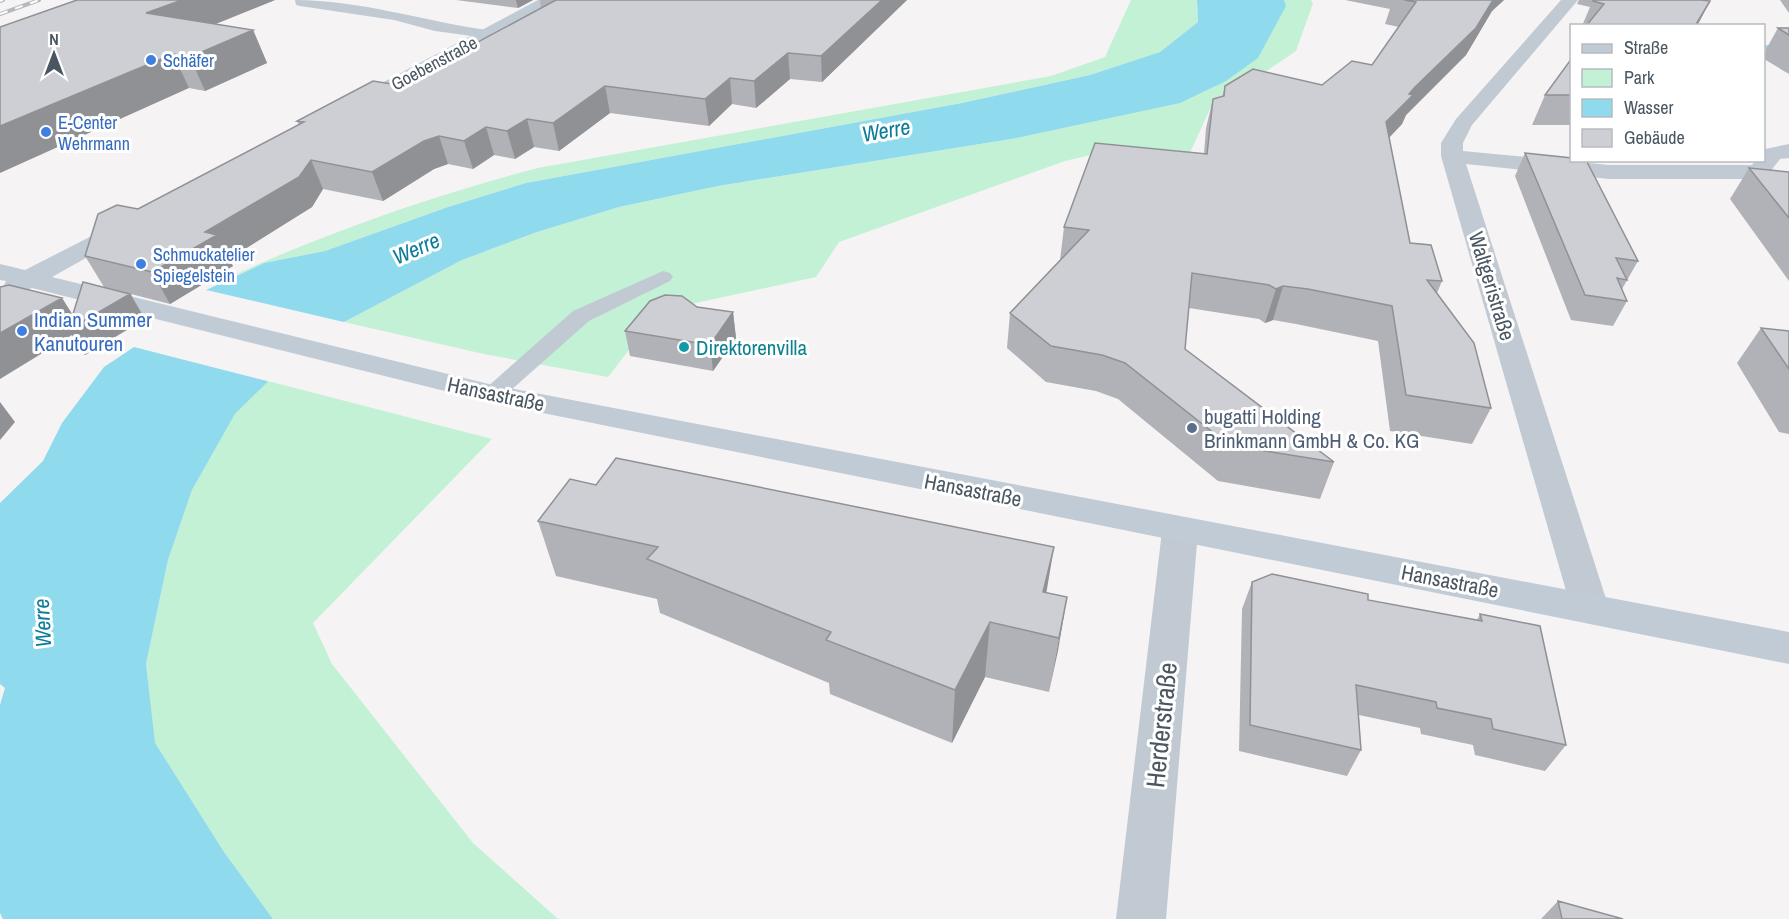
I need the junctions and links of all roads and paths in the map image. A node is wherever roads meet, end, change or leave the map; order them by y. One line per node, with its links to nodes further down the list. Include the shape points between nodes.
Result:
1 (550, 0): 4 (street, Goebenstraße)
2 (1570, 0): 7 (street, via 1463,123 1452,143)
3 (300, 2): 4 (lane)
4 (487, 34): 5 (street, Goebenstraße)
5 (336, 115)
6 (1789, 152): 7 (street, via 1773,154 1758,172 1609,172)
7 (1452, 156): 15 (street, Waltgeristraße)
8 (144, 217): 11 (street)
9 (0, 272): 11 (street, Hansastraße)
10 (663, 277): 13 (lane, via 581,316)
11 (28, 280): 12 (street); 13 (street, Hansastraße)
12 (0, 295)
13 (493, 394): 14 (street, Hansastraße)
14 (1180, 531): 15 (street, Hansastraße); 17 (street, Herderstraße)
15 (1590, 608): 16 (street, Hansastraße)
16 (1789, 648)
17 (1141, 919)

